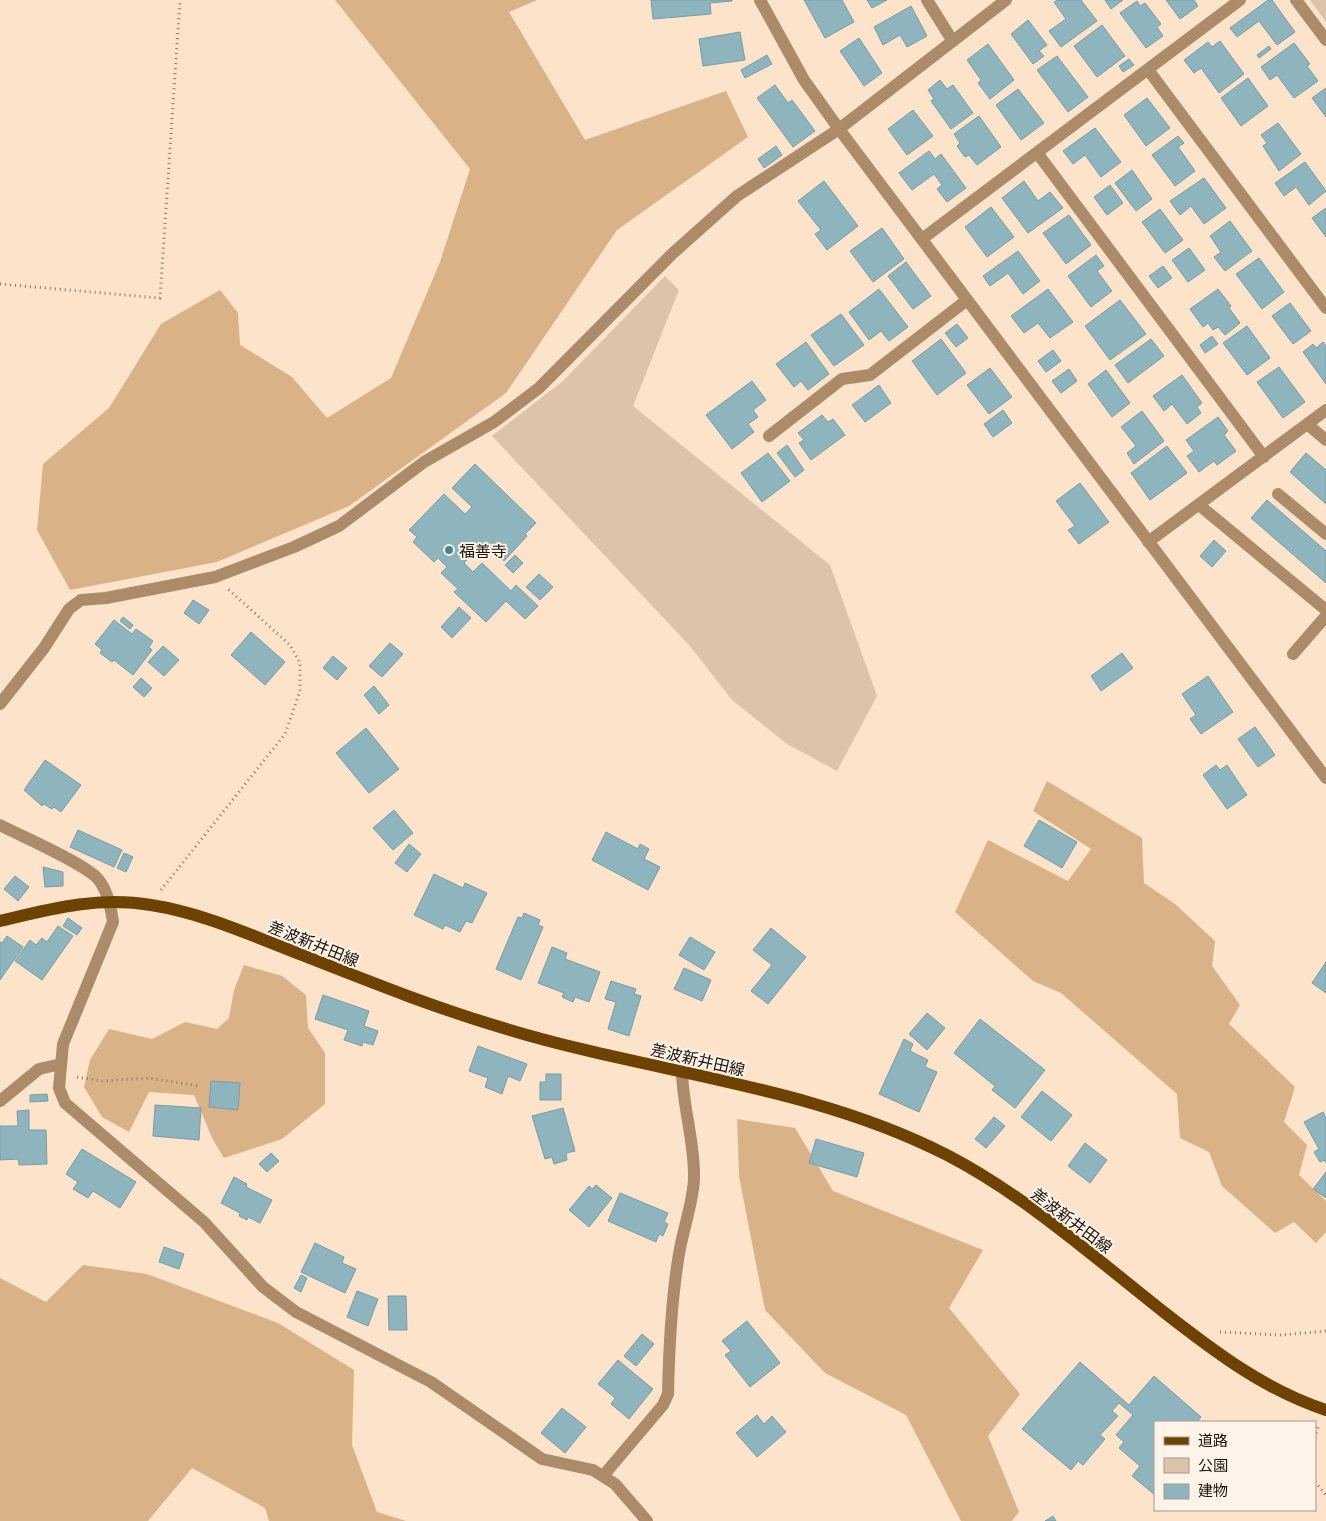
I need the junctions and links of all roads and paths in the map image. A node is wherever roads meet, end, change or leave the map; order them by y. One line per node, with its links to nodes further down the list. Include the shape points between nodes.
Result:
1 (180, 0): 13 (path, via 160,298)
2 (760, 0): 10 (street, via 804,80)
3 (927, 0): 7 (street)
4 (1006, 0): 7 (street)
5 (1240, 0): 9 (street)
6 (1296, 0): 8 (street)
7 (952, 40): 10 (street)
8 (1326, 40)
9 (1149, 70): 11 (street); 15 (street)
10 (839, 129): 12 (street); 25 (street, via 737,196 672,254 538,388 494,422 424,462 339,526 294,548)
11 (1038, 154): 12 (street); 20 (street)
12 (922, 239): 14 (street)
13 (0, 284)
14 (967, 300): 18 (street, via 870,375 842,379); 24 (street)
15 (1326, 308)
16 (1326, 410): 17 (street)
17 (1307, 424): 19 (street); 20 (street)
18 (768, 436)
19 (1326, 440)
20 (1264, 457): 22 (street)
21 (1278, 494): 23 (street)
22 (1199, 504): 24 (street); 26 (street)
23 (1326, 534)
24 (1148, 542): 30 (street)
25 (215, 577): 29 (street, via 81,600 69,609 44,648); 33 (path, via 290,645 300,663 300,691 285,734)
26 (1326, 610)
27 (1326, 616): 28 (street)
28 (1293, 654)
29 (0, 704)
30 (1326, 778)
31 (0, 825): 32 (street, via 98,878)
32 (110, 901): 33 (main road, 差波新井田線); 34 (main road, 差波新井田線, via 83,902); 35 (street, via 113,922 63,1044)
33 (149, 904): 36 (main road, 差波新井田線, via 224,925 504,1029)
34 (0, 921)
35 (61, 1069): 37 (path, via 102,1081 149,1078); 38 (street, via 39,1069); 42 (street, via 59,1088 65,1103 204,1222 263,1287 296,1312 431,1382 542,1459 593,1470)
36 (682, 1073): 40 (main road, 差波新井田線, via 839,1112 947,1155 1044,1218); 42 (street, via 694,1181 670,1315 668,1394 663,1405)
37 (198, 1086)
38 (0, 1101)
39 (1326, 1331): 40 (path, via 1281,1335 1221,1331)
40 (1203, 1341): 41 (main road, 差波新井田線, via 1246,1373 1299,1401)
41 (1326, 1410)
42 (603, 1476): 45 (street, via 615,1484)
43 (1316, 1483): 44 (path)
44 (1326, 1495)
45 (647, 1521)

